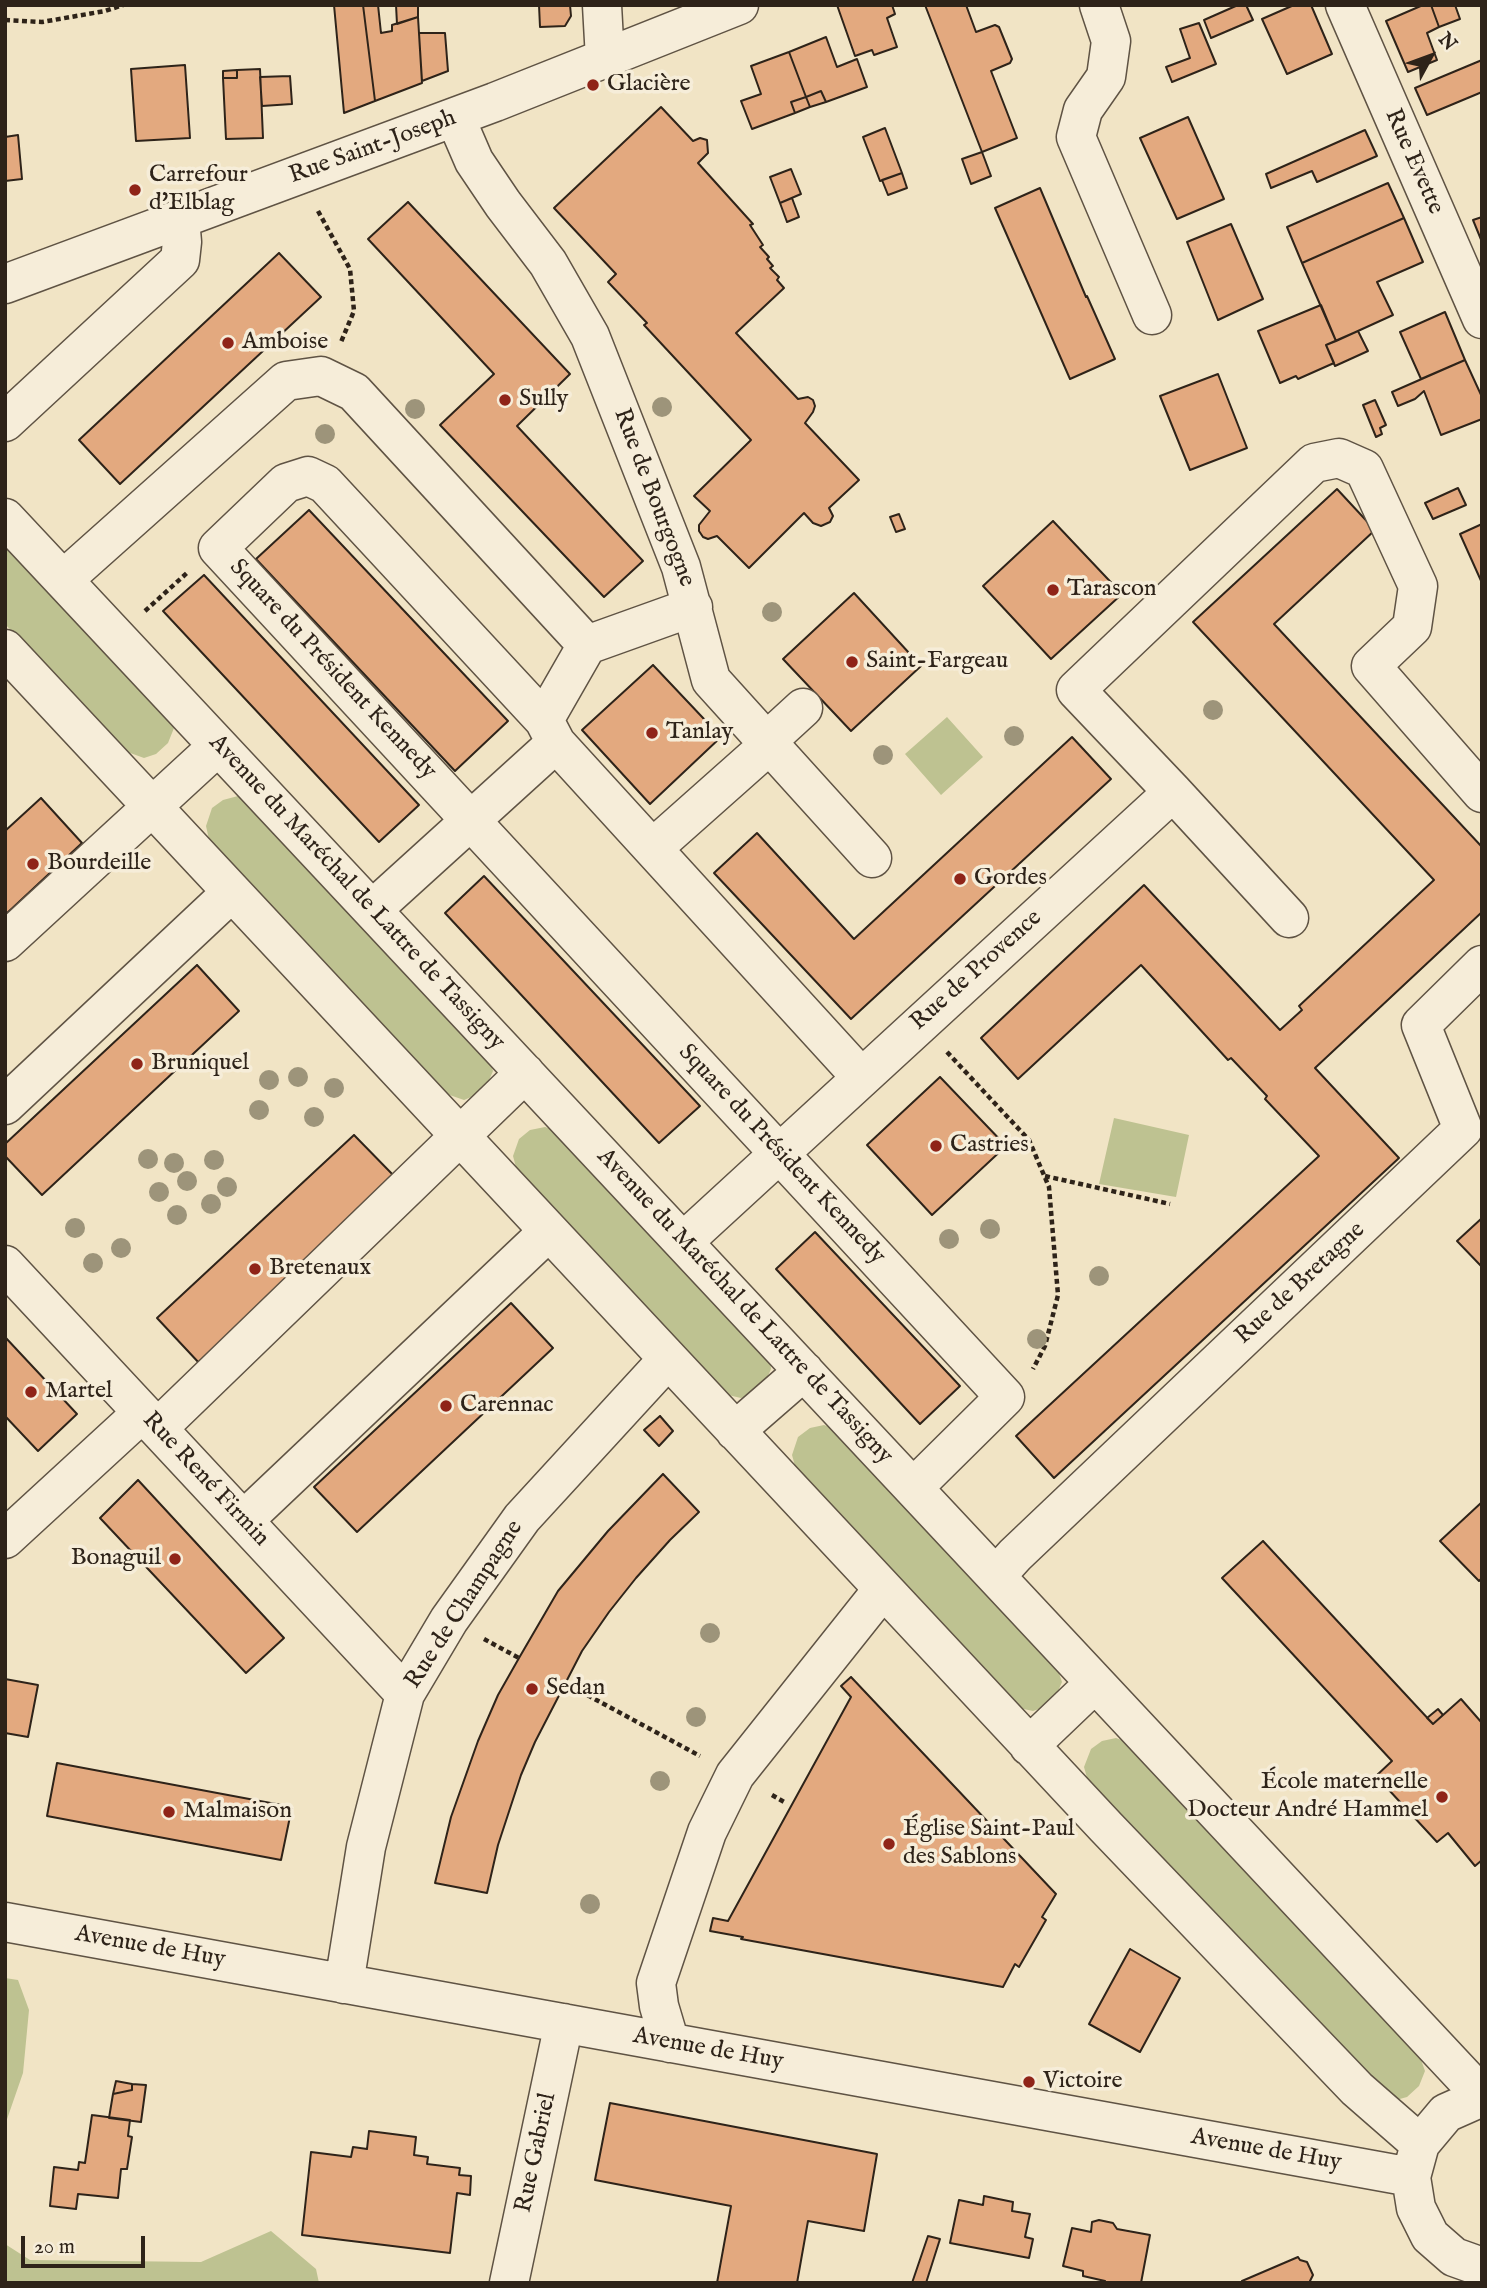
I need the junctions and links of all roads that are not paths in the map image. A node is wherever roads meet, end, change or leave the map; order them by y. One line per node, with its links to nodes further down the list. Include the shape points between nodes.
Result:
1 (602, 5): 5 (street)
2 (739, 5): 5 (street, Rue Saint-Joseph)
3 (1099, 5): 9 (street, via 1111,40 1106,77 1083,110 1076,137)
4 (1345, 5): 10 (street, Rue Evette)
5 (605, 59): 6 (street, Rue Saint-Joseph)
6 (456, 117): 7 (street, Rue Saint-Joseph); 14 (street, Rue de Bourgogne, via 474,161 548,263 590,336)
7 (180, 219): 8 (street, Rue Saint-Joseph); 11 (street, via 180,260)
8 (5, 284)
9 (1152, 314)
10 (1482, 319)
11 (5, 422)
12 (5, 518): 13 (street, Avenue du Maréchal de Lattre de Tassigny)
13 (63, 580): 15 (street, via 286,381 321,376 354,392); 20 (street, Avenue du Maréchal de Lattre de Tassigny)
14 (693, 607): 15 (street); 19 (street, Rue de Bourgogne, via 711,680)
15 (587, 645): 18 (street)
16 (5, 649): 23 (street)
17 (803, 708): 19 (street)
18 (550, 731): 24 (street); 24 (street, Square du Président Kennedy, via 325,484 308,476 286,484 219,548); 25 (street, Square du Président Kennedy)
19 (768, 743): 25 (street); 26 (street, Rue de Bourgogne)
20 (218, 746): 23 (street); 28 (street, Avenue du Maréchal de Lattre de Tassigny)
21 (1173, 792): 22 (street, via 1076,690 1314,463 1339,458 1364,469 1418,586 1412,627 1371,666); 29 (street); 33 (street, Rue de Provence)
22 (1482, 793)
23 (152, 807): 27 (street); 30 (street)
24 (470, 819): 28 (street); 36 (street, Square du Président Kennedy)
25 (653, 848): 33 (street, Square du Président Kennedy)
26 (873, 858)
27 (232, 892): 34 (street); 35 (street)
28 (372, 910): 32 (street, Avenue du Maréchal de Lattre de Tassigny)
29 (1289, 918)
30 (5, 942)
31 (1482, 965): 47 (street, Rue de Bretagne, via 1421,1025 1463,1129)
32 (525, 1073): 35 (street); 38 (street, Avenue du Maréchal de Lattre de Tassigny)
33 (861, 1077): 36 (street, Rue de Provence)
34 (5, 1105)
35 (460, 1136): 37 (street); 42 (street)
36 (780, 1155): 38 (street, Rue de Provence); 44 (street, Square du Président Kennedy, via 1004,1397)
37 (549, 1231): 40 (street); 45 (street)
38 (682, 1242): 41 (street, Avenue du Maréchal de Lattre de Tassigny)
39 (5, 1265): 42 (street, Rue René Firmin)
40 (668, 1359): 43 (street); 50 (street, Rue de Champagne, via 522,1518 449,1620)
41 (803, 1371): 43 (street); 44 (street, Avenue du Maréchal de Lattre de Tassigny)
42 (150, 1420): 45 (street, Rue René Firmin); 46 (street)
43 (735, 1431): 48 (street)
44 (912, 1488): 47 (street, Avenue du Maréchal de Lattre de Tassigny)
45 (244, 1520): 50 (street, Rue René Firmin)
46 (5, 1539)
47 (996, 1576): 49 (street, Avenue du Maréchal de Lattre de Tassigny)
48 (883, 1590): 51 (street); 55 (street, via 735,1775 707,1832 656,1983)
49 (1095, 1683): 51 (street); 56 (street, Avenue du Maréchal de Lattre de Tassigny)
50 (405, 1694): 53 (street, Rue de Champagne, via 366,1847)
51 (1029, 1746): 57 (street, via 1357,2089)
52 (5, 1922): 53 (street, Avenue de Huy)
53 (344, 1984): 54 (street, Avenue de Huy)
54 (564, 2023): 55 (street, Avenue de Huy); 59 (street, Rue Gabriel)
55 (670, 2043): 57 (street, Avenue de Huy)
56 (1482, 2096): 57 (street, via 1446,2113)
57 (1416, 2160): 58 (street, via 1416,2208 1430,2236)
58 (1460, 2269)
59 (509, 2283)

